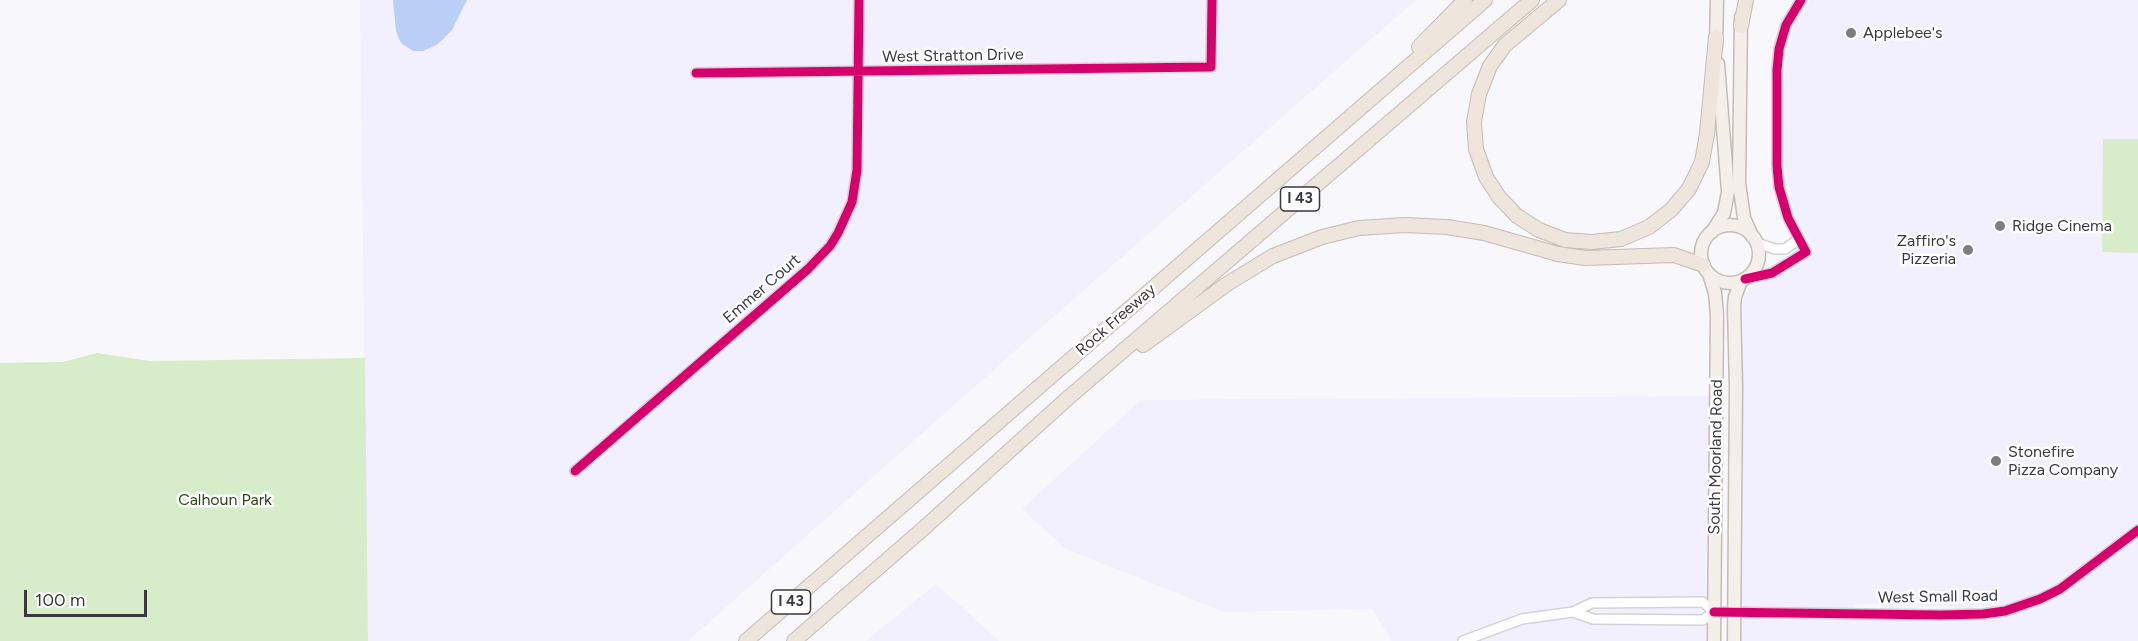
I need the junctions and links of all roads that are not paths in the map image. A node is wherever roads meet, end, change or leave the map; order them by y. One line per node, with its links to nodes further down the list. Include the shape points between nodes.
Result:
1 (859, 0): 13 (street, Emmer Court)
2 (1212, 0): 13 (street, West Stratton Drive, via 1211,68)
3 (1465, 0): 15 (highway)
4 (1485, 0): 15 (highway, Rock Freeway / I 43)
5 (1532, 0): 21 (highway, Rock Freeway / I 43)
6 (1559, 0): 12 (highway, via 1506,45 1490,66 1474,122 1476,149 1486,177 1499,197 1516,216 1565,240 1621,239 1649,227 1689,189 1702,162)
7 (1717, 0): 12 (main road)
8 (1740, 0): 11 (main road)
9 (1746, 0): 11 (highway)
10 (1801, 0): 18 (street, via 1786,24 1777,70 1779,187)
11 (1741, 26): 17 (main road, via 1739,183 1744,218)
12 (1716, 38): 16 (main road, via 1728,192 1724,213)
13 (858, 72): 14 (street, West Stratton Drive); 22 (street, Emmer Court, via 855,186 845,219 830,246)
14 (696, 74)
15 (1351, 117): 27 (highway, Rock Freeway / I 43)
16 (1712, 232): 17 (main road, via 1728,225 1745,230); 19 (main road, via 1702,247)
17 (1754, 239): 18 (street, via 1775,249 1785,249); 20 (main road, via 1759,259)
18 (1799, 239): 20 (street, via 1806,252 1772,273)
19 (1706, 269): 20 (main road, via 1720,281); 21 (highway, via 1674,255 1585,258 1558,254 1448,227 1359,228 1273,256 1227,284); 25 (main road, South Moorland Road, via 1715,293 1717,315)
20 (1743, 280): 26 (main road, South Moorland Road, via 1734,306)
21 (1068, 398): 28 (highway, Rock Freeway / I 43)
22 (575, 471)
23 (2138, 530): 26 (street, West Small Road, via 2060,590 2005,611 1941,615)
24 (1573, 612): 25 (street, via 1593,619 1703,620); 25 (street, via 1592,603 1703,602); 29 (street, via 1522,619)
25 (1714, 612): 26 (street, West Small Road); 30 (main road, South Moorland Road)
26 (1734, 613): 31 (main road, South Moorland Road)
27 (746, 641)
28 (794, 641)
29 (1463, 641)
30 (1714, 641)
31 (1734, 641)

